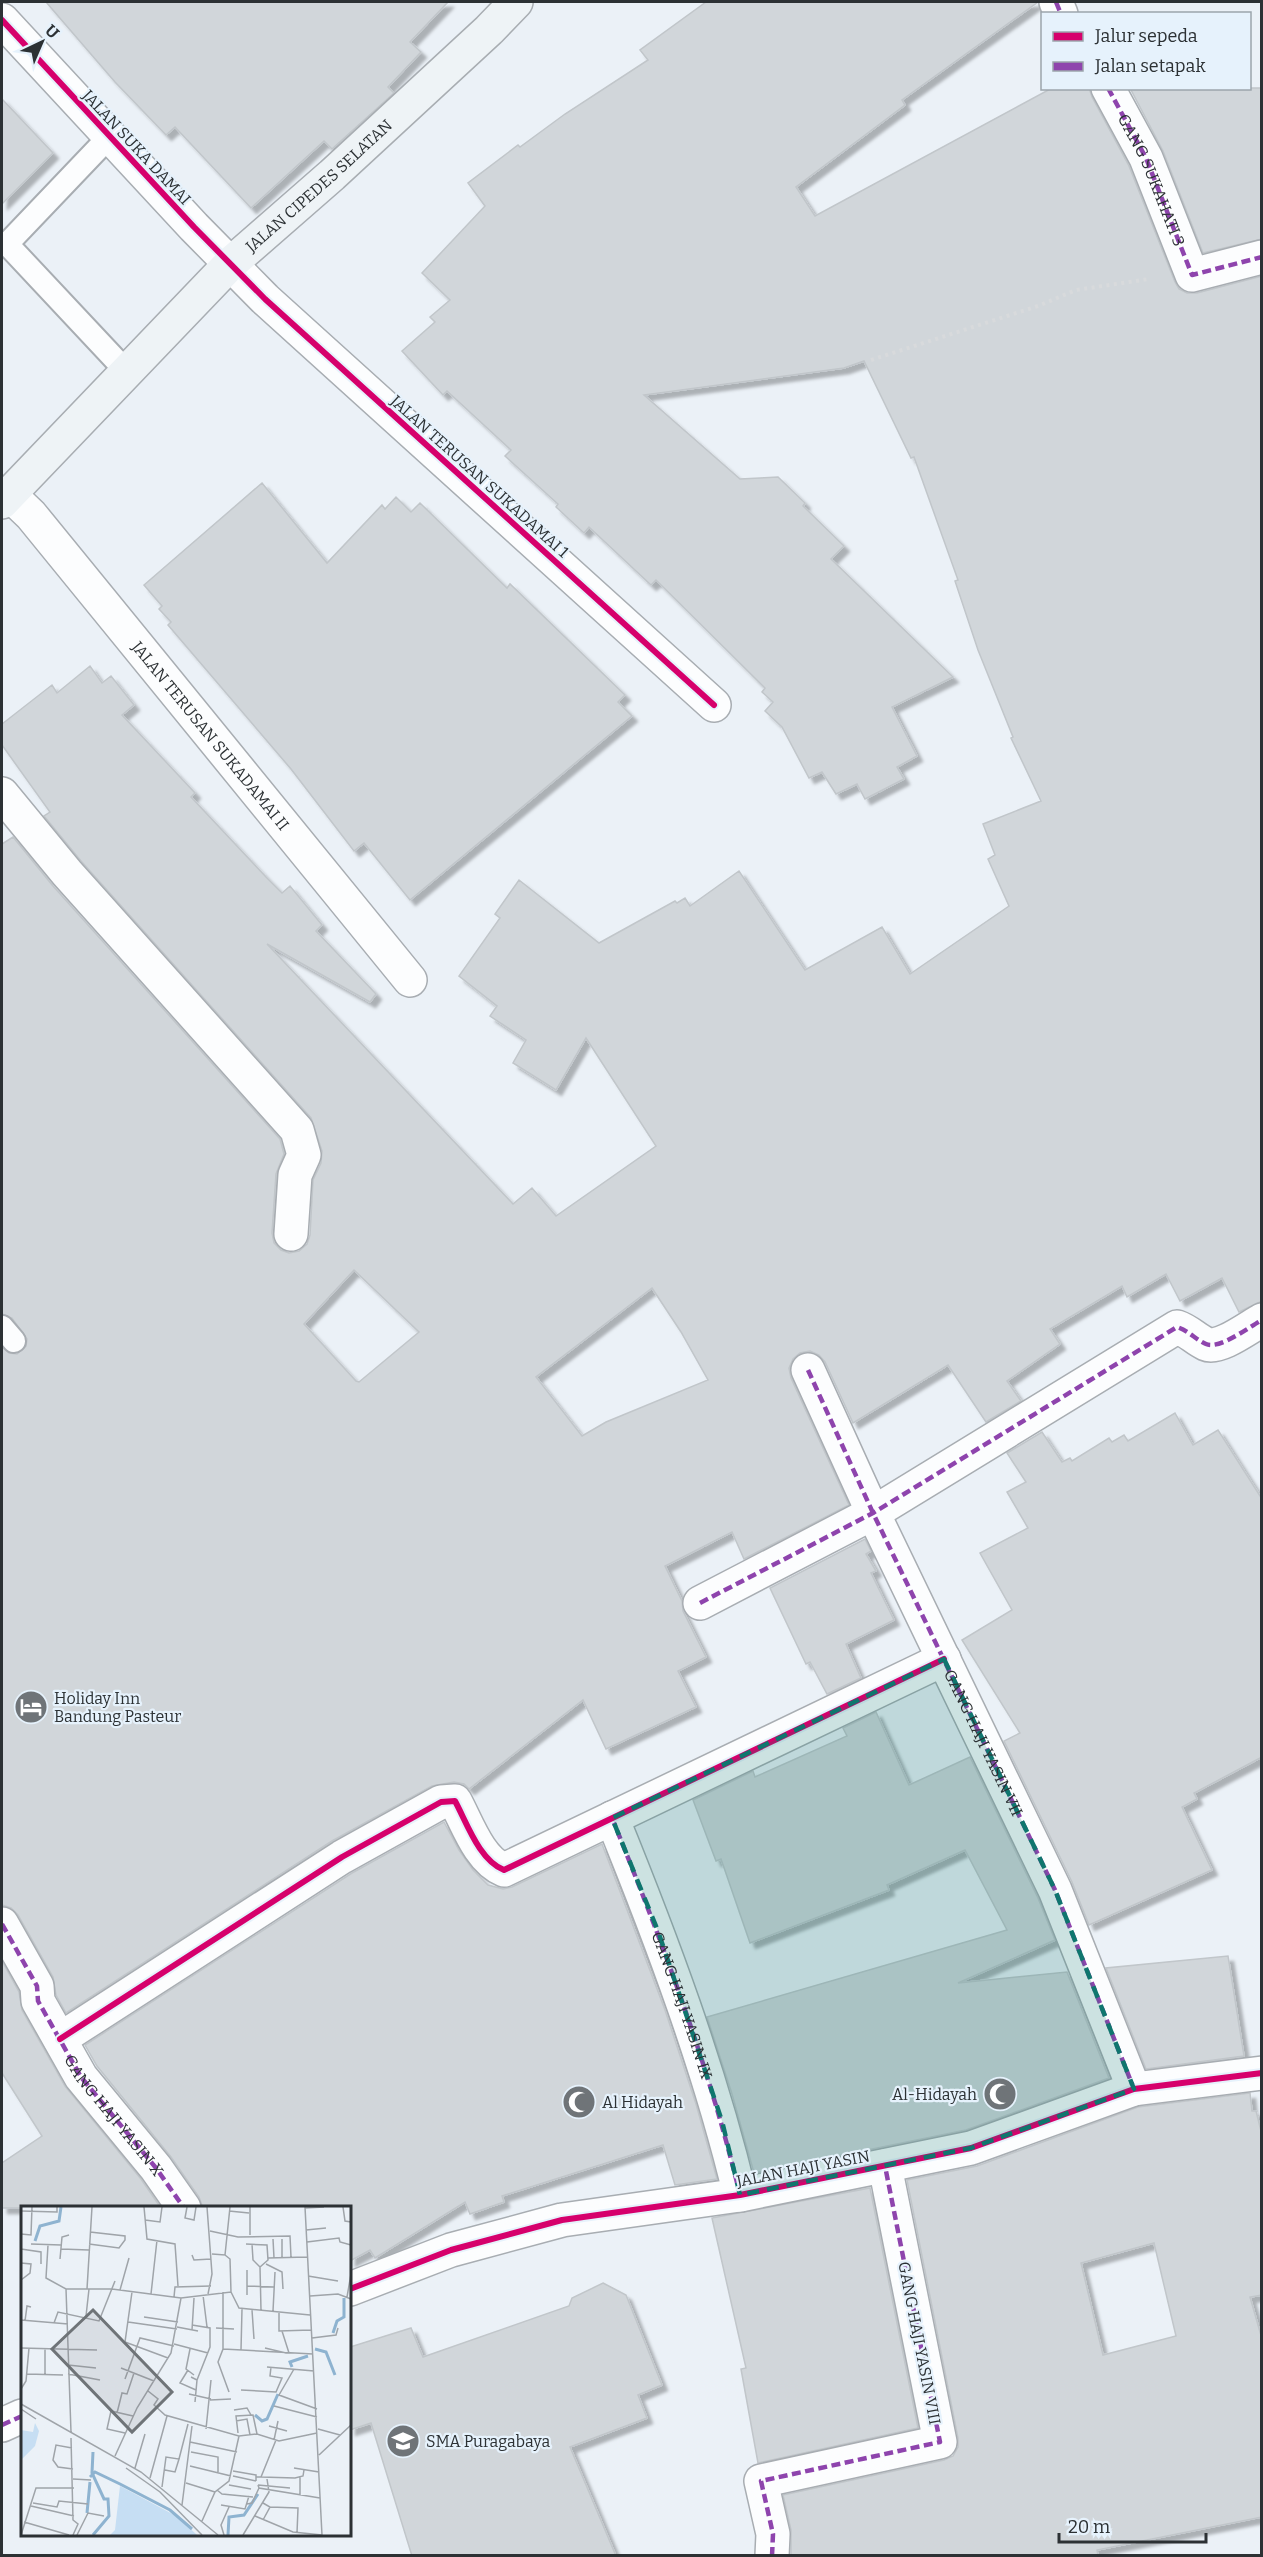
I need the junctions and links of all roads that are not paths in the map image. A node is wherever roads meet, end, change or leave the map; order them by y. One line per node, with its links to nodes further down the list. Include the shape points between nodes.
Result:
1 (516, 2): 6 (street, JALAN CIPEDES SELATAN, via 332,176)
2 (2, 20): 4 (street, JALAN SUKA DAMAI)
3 (1109, 90): 5 (street, GANG SUKAHATI 3, via 1146,158 1192,275)
4 (109, 137): 6 (street, JALAN SUKA DAMAI); 7 (lane, via 7,244)
5 (1262, 257)
6 (230, 265): 7 (street, JALAN CIPEDES SELATAN); 9 (street, JALAN TERUSAN SUKADAMAI 1)
7 (127, 372): 8 (street, JALAN CIPEDES SELATAN)
8 (5, 498): 11 (street, JALAN TERUSAN SUKADAMAI II, via 31,515)
9 (714, 705)
10 (2, 794): 12 (street, via 67,873 297,1130 304,1155 295,1175)
11 (410, 980)
12 (291, 1234)
13 (1262, 1320): 15 (street, via 1217,1346 1177,1328)
14 (808, 1370): 15 (street, GANG HAJI YASIN VII)
15 (873, 1513): 16 (street); 17 (street, GANG HAJI YASIN VII)
16 (700, 1603)
17 (944, 1659): 18 (street); 22 (street, GANG HAJI YASIN VII, via 1055,1890)
18 (612, 1818): 20 (street, via 504,1870 494,1866 484,1854 455,1801 441,1802 342,1857); 24 (street, GANG HAJI YASIN IX, via 658,1931 715,2099)
19 (2, 1924): 20 (street, GANG HAJI YASIN X, via 37,1986 38,2001)
20 (60, 2039): 25 (street, GANG HAJI YASIN X, via 81,2077)
21 (1262, 2073): 22 (street, JALAN HAJI YASIN)
22 (1134, 2089): 23 (street, JALAN HAJI YASIN, via 971,2148)
23 (885, 2166): 24 (street, JALAN HAJI YASIN); 29 (street, GANG HAJI YASIN VIII, via 940,2442 761,2481 773,2534)
24 (740, 2195): 26 (street, JALAN HAJI YASIN, via 562,2220 452,2250)
25 (183, 2206)
26 (351, 2289)
27 (21, 2416): 28 (street)
28 (2, 2425)
29 (772, 2556)

